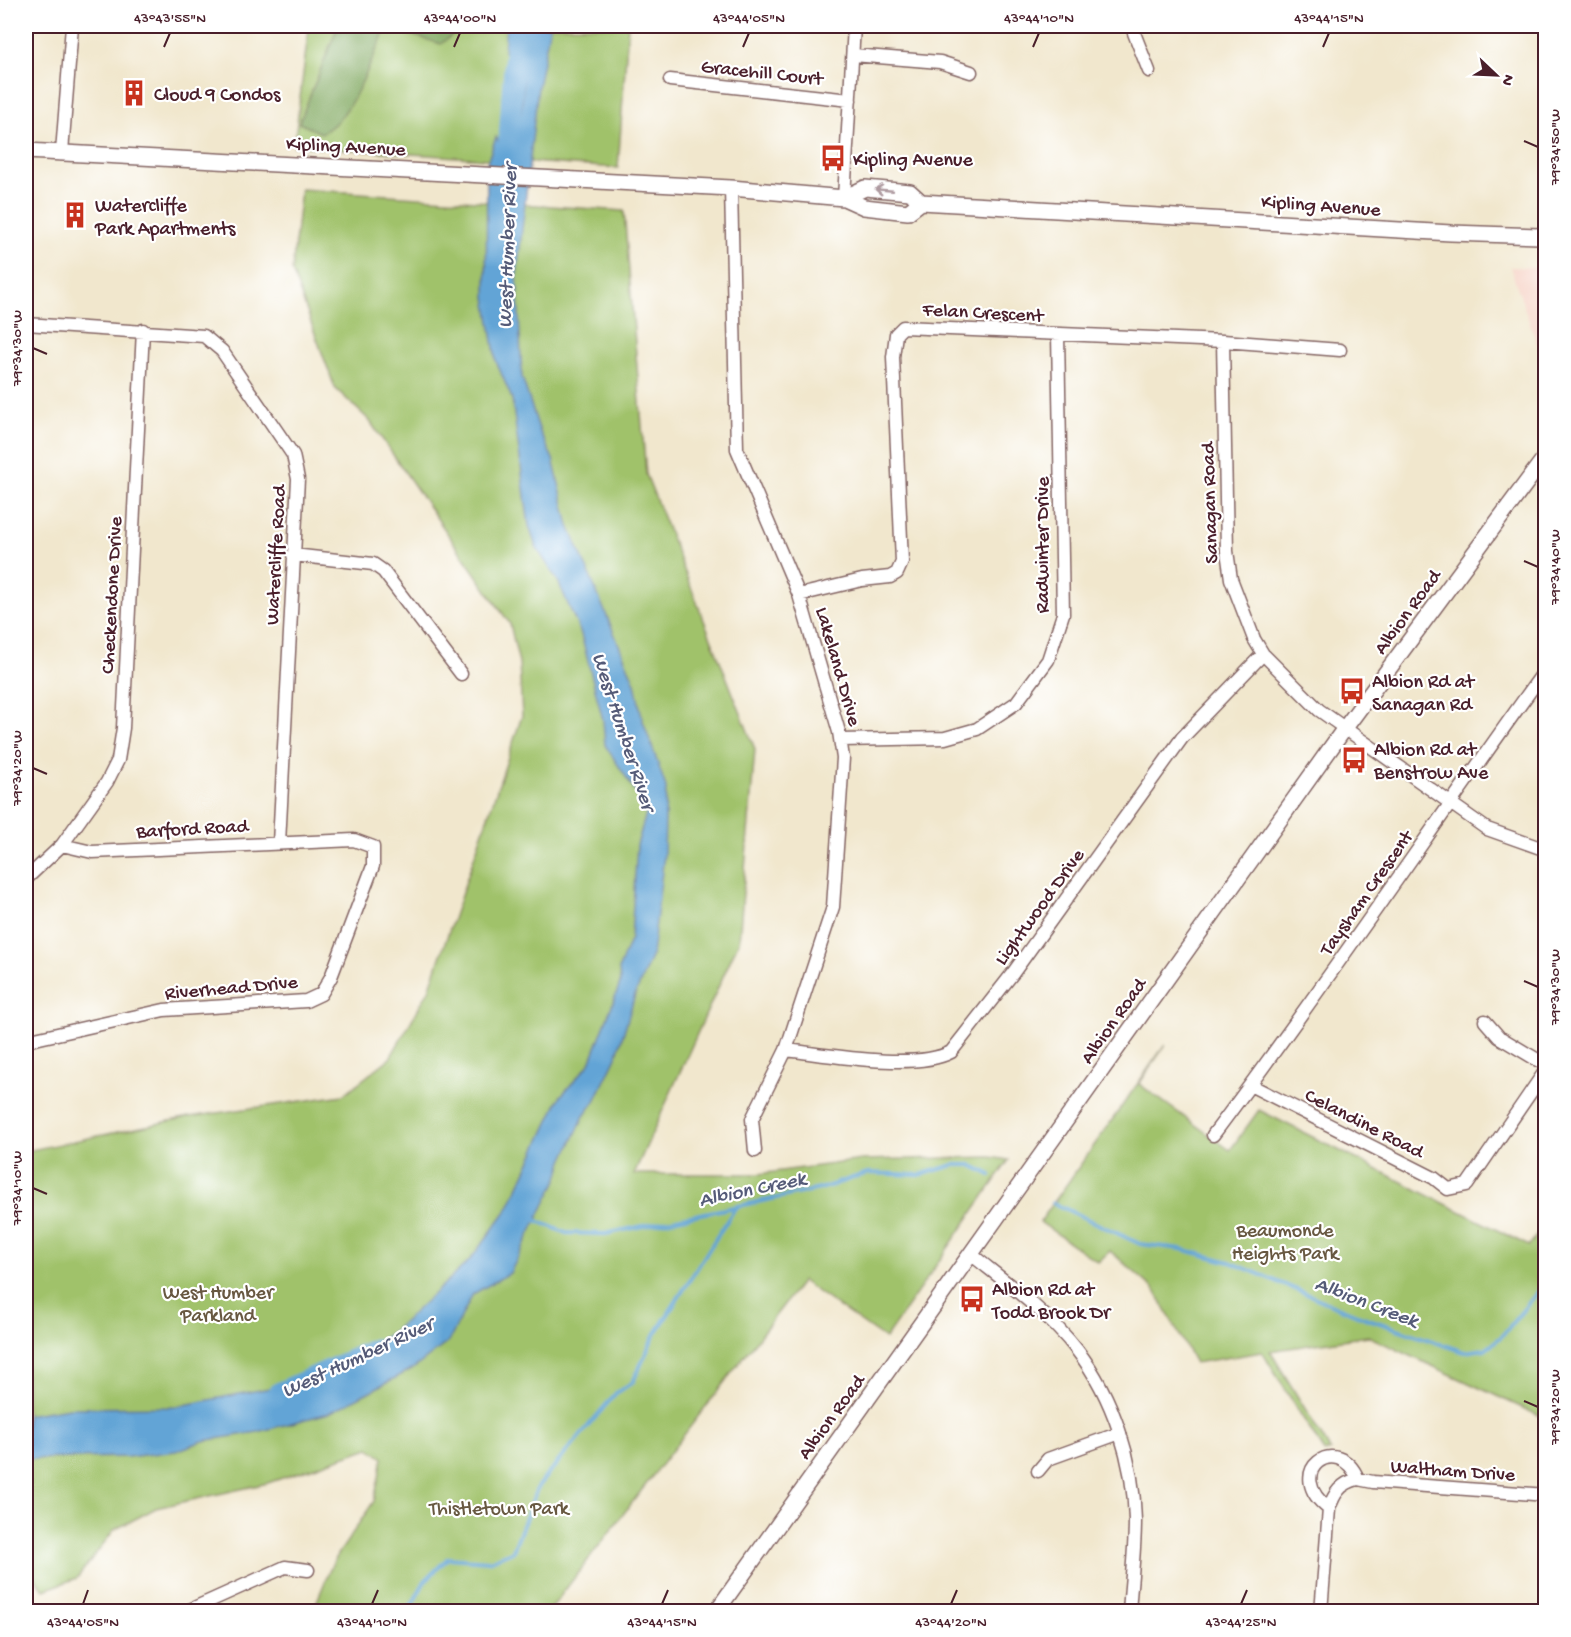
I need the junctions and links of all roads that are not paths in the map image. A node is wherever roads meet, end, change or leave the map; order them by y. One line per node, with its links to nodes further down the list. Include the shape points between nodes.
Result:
1 (72, 26): 10 (street)
2 (854, 26): 4 (street)
3 (1134, 26): 5 (street)
4 (853, 55): 6 (street, via 940,62); 8 (street)
5 (1149, 71)
6 (971, 72)
7 (670, 80): 8 (street, Gracehill Court)
8 (850, 100): 12 (street)
9 (26, 151): 10 (main road, Kipling Avenue)
10 (62, 152): 11 (main road, Kipling Avenue)
11 (731, 188): 12 (main road, Kipling Avenue); 21 (street, Lakeland Drive, via 737,448)
12 (844, 198): 13 (main road, Kipling Avenue, via 865,188 910,192 921,202)
13 (1543, 237)
14 (26, 324): 15 (street, Watercliffe Road)
15 (142, 330): 20 (street, Watercliffe Road, via 194,334 214,342 293,455 298,479); 29 (street, Checkendone Drive, via 123,728 118,760 107,782)
16 (1058, 334): 17 (street, Felan Crescent); 21 (street, Felan Crescent, via 903,327 896,334 893,357 902,562 890,577); 26 (street, Radwinter Drive, via 1063,614 1048,660 1016,703 977,729 945,738)
17 (1223, 341): 18 (street, Felan Crescent); 22 (street, Sanagan Road, via 1227,551 1239,602)
18 (1340, 350)
19 (1545, 456): 25 (main road, Albion Road)
20 (293, 555): 24 (street, via 359,561 378,567); 28 (street, Watercliffe Road)
21 (799, 595): 26 (street, Lakeland Drive)
22 (1263, 654): 25 (street, Sanagan Road, via 1319,710); 35 (street, Lightwood Drive, via 1182,738 1013,974 951,1052 939,1058 912,1061)
23 (1545, 669): 27 (street, Taysham Crescent)
24 (461, 674)
25 (1345, 728): 27 (street, Sanagan Road); 41 (main road, Albion Road)
26 (841, 740): 35 (street, Lakeland Drive, via 833,907)
27 (1449, 803): 31 (street, Sanagan Road, via 1487,829); 38 (street, Taysham Crescent, via 1352,947)
28 (279, 843): 29 (street, Barford Road, via 92,852); 30 (street, Barford Road, via 354,840)
29 (62, 845): 32 (street)
30 (373, 847): 34 (street, Riverhead Drive, via 373,866 321,994 306,1000 164,1010)
31 (1545, 850)
32 (26, 879)
33 (1485, 1021): 36 (street, via 1499,1037)
34 (26, 1041)
35 (786, 1050): 40 (street, Lakeland Drive, via 752,1119)
36 (1545, 1065)
37 (1545, 1070): 38 (street, Celandine Road, via 1467,1185 1448,1189 1434,1178)
38 (1250, 1085): 39 (street, Taysham Crescent)
39 (1213, 1135)
40 (755, 1151)
41 (972, 1255): 42 (street, via 1041,1312 1076,1348 1109,1402); 49 (main road, Albion Road)
42 (1120, 1433): 43 (street, via 1048,1459); 50 (street, via 1135,1518)
43 (1038, 1471)
44 (1358, 1479): 45 (street, Waltham Drive); 46 (street, via 1347,1481 1334,1494); 46 (street, via 1352,1464 1342,1458 1329,1457 1317,1462 1310,1474 1310,1488)
45 (1545, 1495)
46 (1329, 1509): 51 (street)
47 (308, 1570): 48 (street, via 285,1567)
48 (185, 1611)
49 (716, 1611)
50 (1129, 1611)
51 (1321, 1611)

